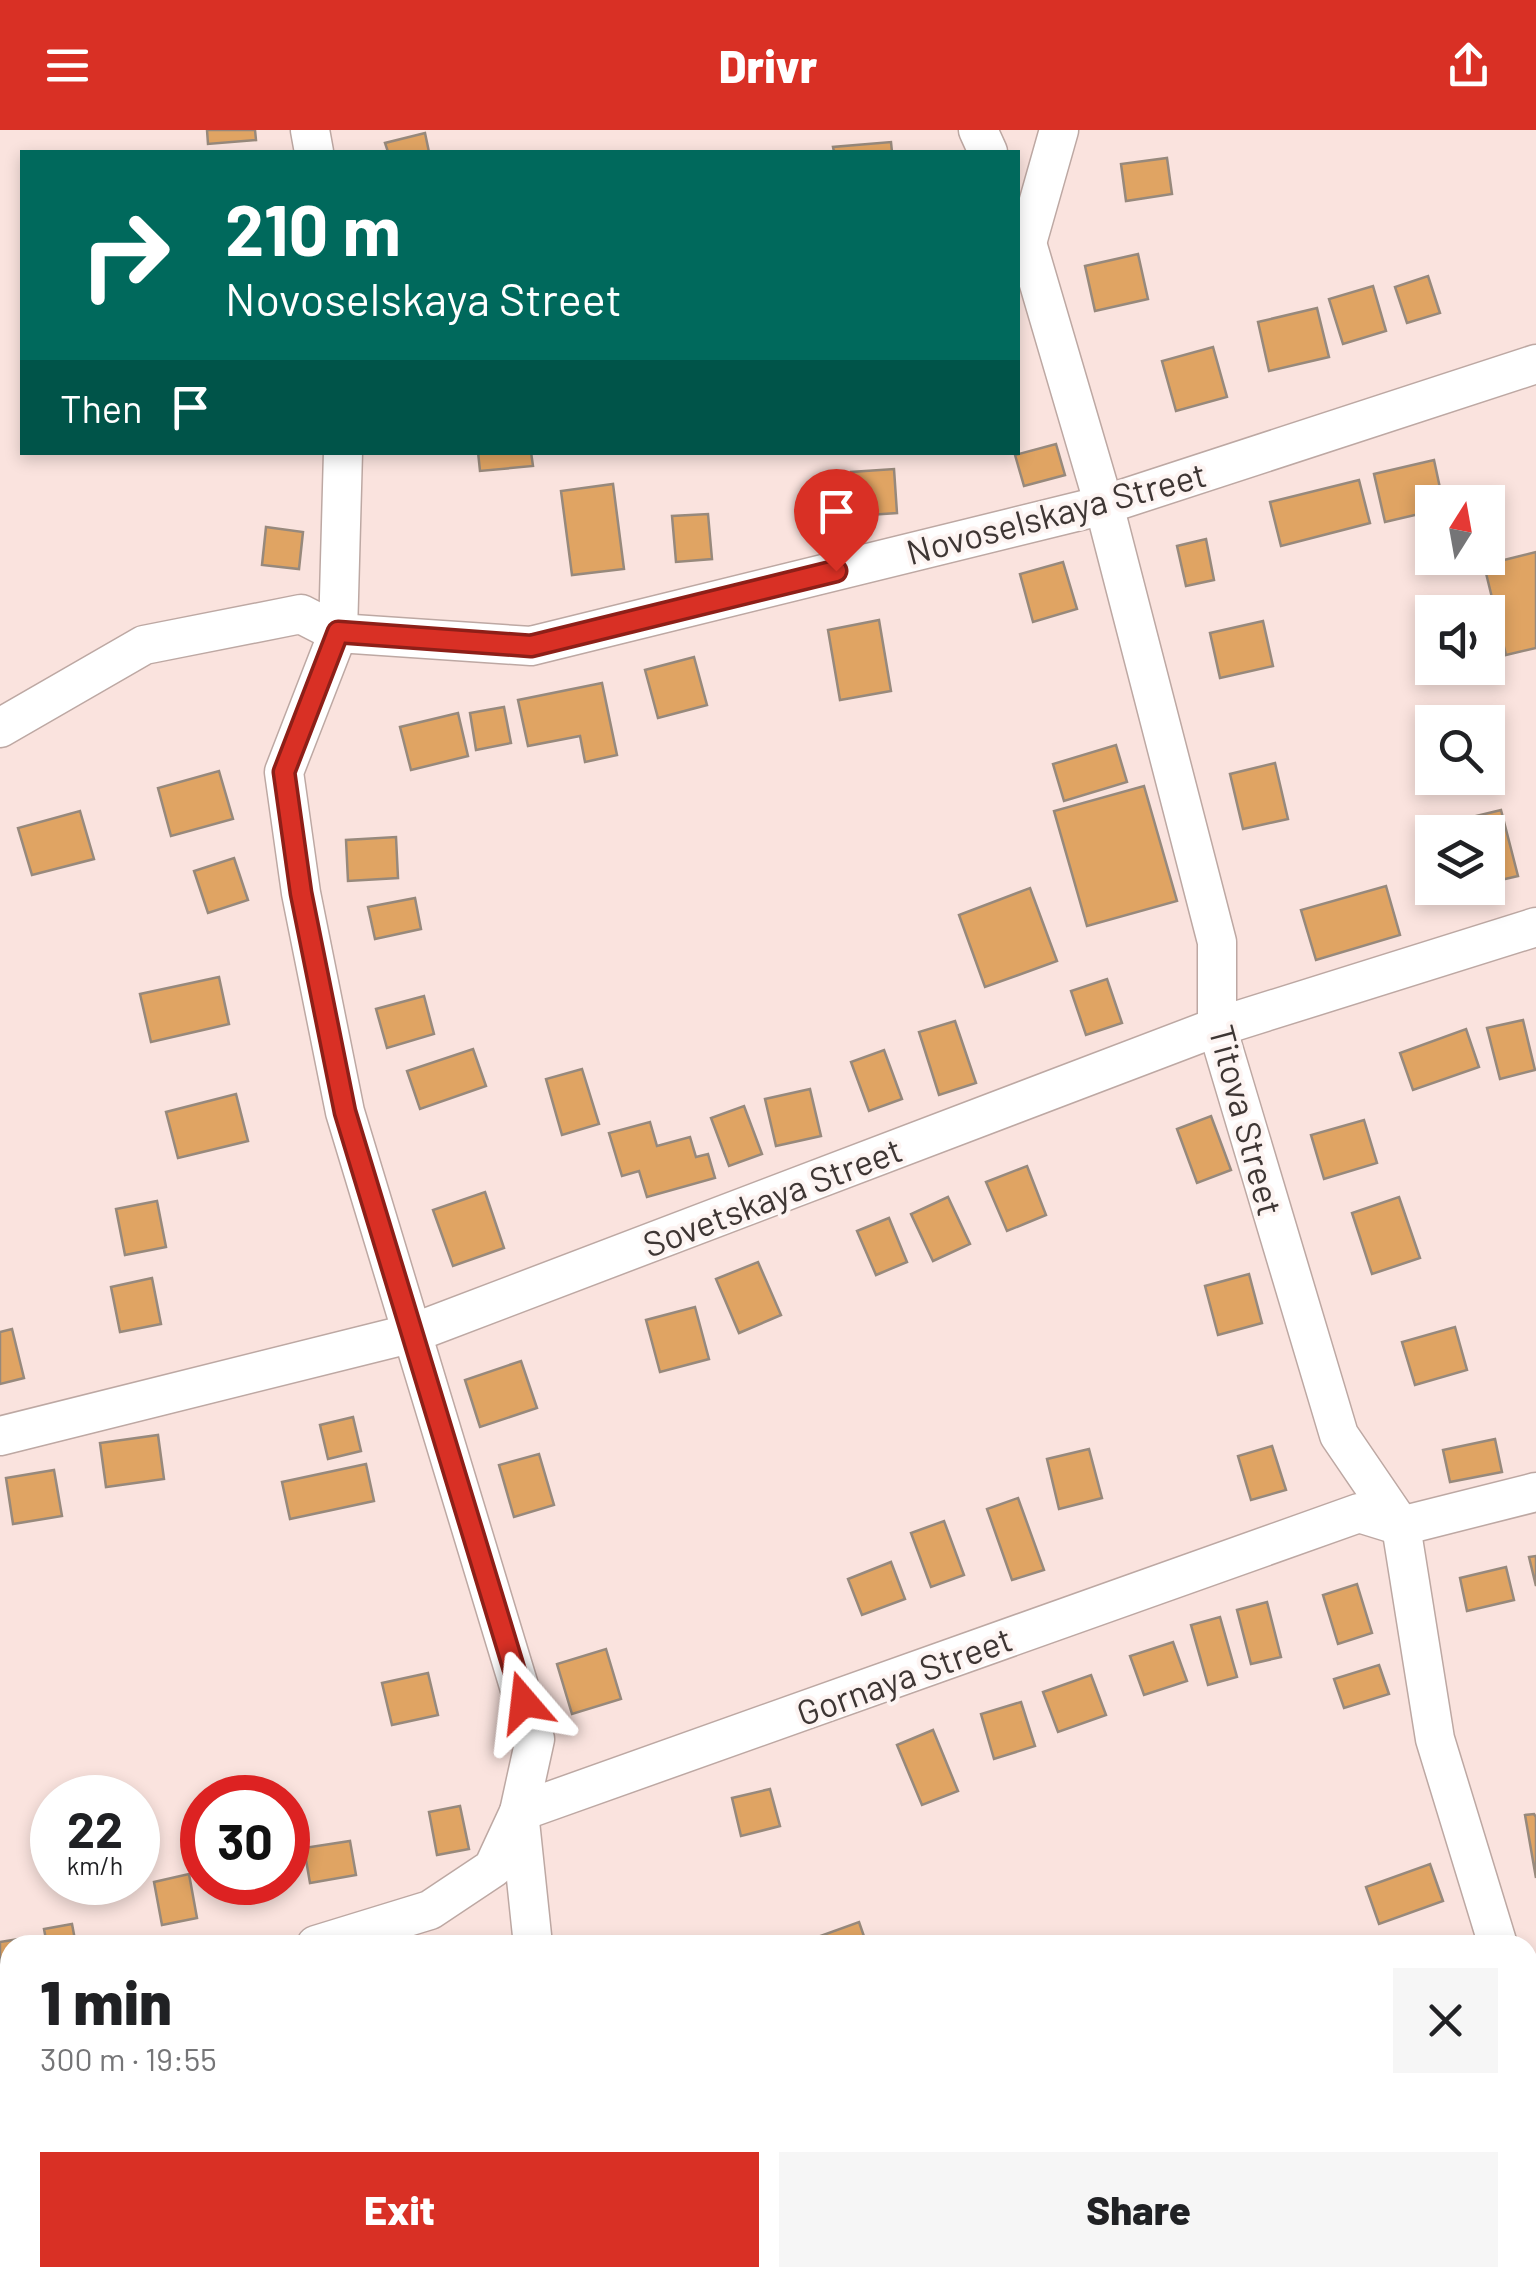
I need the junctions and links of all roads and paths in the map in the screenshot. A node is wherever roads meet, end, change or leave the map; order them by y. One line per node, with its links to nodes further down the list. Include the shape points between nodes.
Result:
1 (1059, 130): 2 (street)
2 (1022, 233): 5 (street, Titova Street)
3 (1536, 364): 5 (street, Novoselskaya Street)
4 (343, 455): 6 (street)
5 (1104, 505): 6 (street, Novoselskaya Street, via 531,646); 9 (street, Titova Street, via 1217,942)
6 (338, 632): 7 (street, Novoselskaya Street, via 301,614 144,645); 10 (street, via 284,772 345,1112)
7 (0, 728)
8 (1536, 927): 9 (street, Sovetskaya Street)
9 (1217, 1028): 10 (street, Sovetskaya Street); 13 (street, Titova Street, via 1338,1435)
10 (412, 1333): 11 (street, Sovetskaya Street); 14 (street, via 536,1739)
11 (0, 1436)
12 (1536, 1492): 13 (street, Gornaya Street)
13 (1401, 1526): 14 (street, Gornaya Street, via 1359,1513); 17 (street, Titova Street, via 1436,1739)
14 (519, 1812): 15 (street, via 493,1868 430,1910); 16 (street)
15 (349, 1935)
16 (532, 1935)
17 (1495, 1935)

